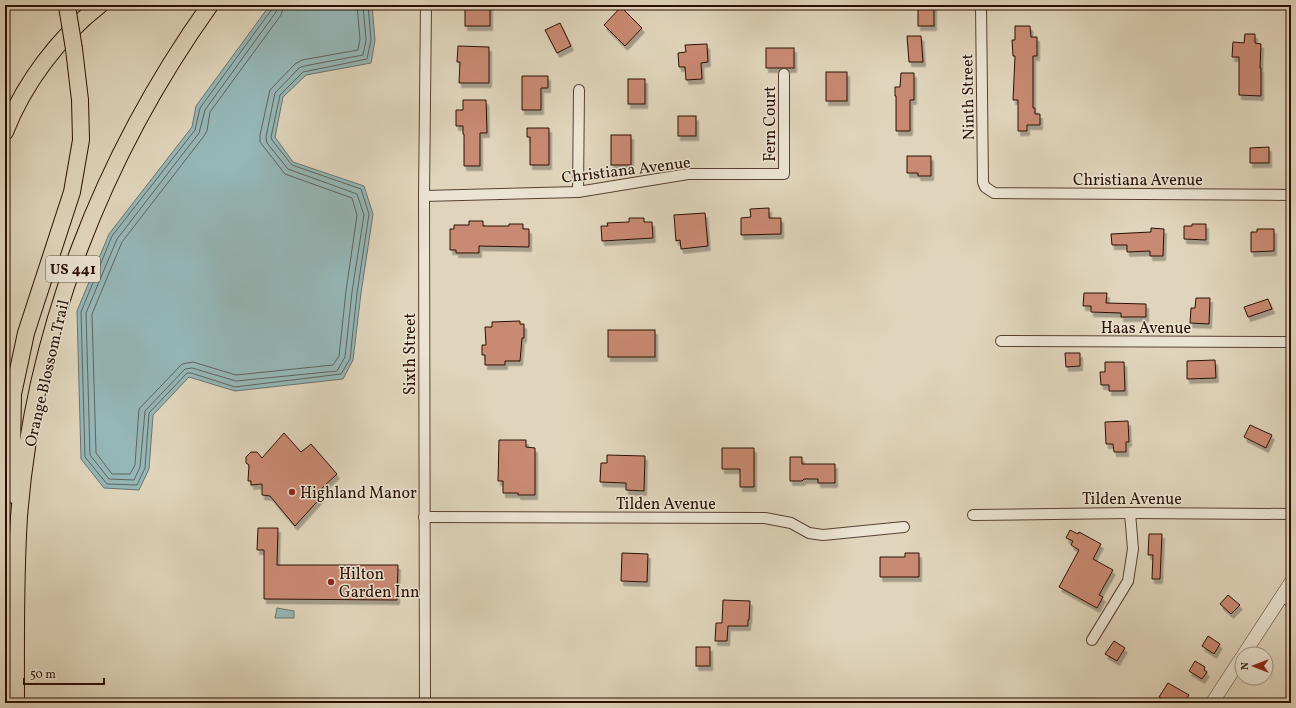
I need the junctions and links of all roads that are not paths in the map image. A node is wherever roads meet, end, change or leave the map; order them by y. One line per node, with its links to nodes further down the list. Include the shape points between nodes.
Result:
1 (100, 5): 8 (main road, via 82,19 52,52 25,89)
2 (210, 5): 21 (main road, Orange Blossom Trail / US 441, via 160,81 127,140 98,202 63,297 29,437 19,516)
3 (426, 5): 13 (street, Sixth Street)
4 (981, 5): 10 (street, Ninth Street)
5 (67, 6): 21 (main road, bridge, via 80,100 81,140 72,192 26,333 14,394 12,450)
6 (784, 74): 9 (street, Fern Court)
7 (579, 90): 11 (street)
8 (5, 132)
9 (784, 174): 11 (street, Christiana Avenue, via 688,174)
10 (985, 187): 12 (street, Christiana Avenue, via 994,193)
11 (578, 192): 13 (street, Christiana Avenue)
12 (1291, 195)
13 (424, 196): 19 (street, Sixth Street)
14 (1001, 341): 15 (street, Haas Avenue)
15 (1291, 342)
16 (1130, 513): 17 (street, Tilden Avenue); 18 (street, Tilden Avenue); 24 (street, via 1133,549 1128,581)
17 (1291, 514)
18 (973, 515)
19 (424, 517): 20 (street, Tilden Avenue, via 765,518 791,523 809,533 823,535); 28 (street, Sixth Street)
20 (904, 527)
21 (17, 561): 27 (main road, US 441)
22 (1291, 582): 23 (street)
23 (1286, 599): 25 (street)
24 (1092, 640)
25 (1250, 646)
26 (1234, 669): 29 (street)
27 (16, 703)
28 (425, 703)
29 (1212, 703)

